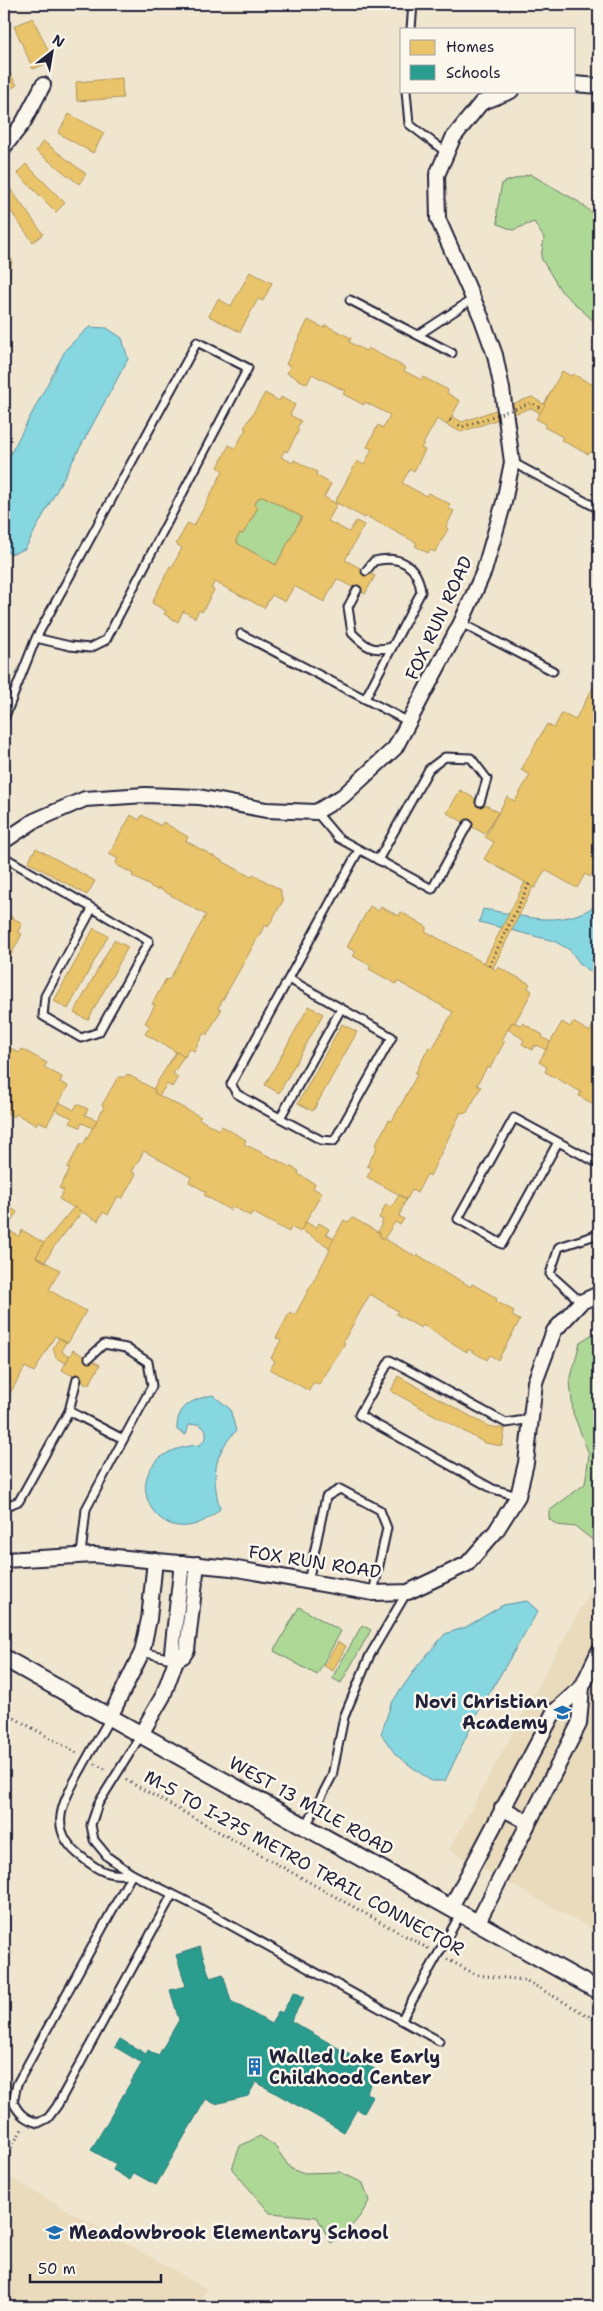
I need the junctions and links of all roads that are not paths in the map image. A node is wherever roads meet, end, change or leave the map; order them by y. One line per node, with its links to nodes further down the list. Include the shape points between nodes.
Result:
1 (413, 4): 2 (lane)
2 (411, 28)
3 (576, 84): 5 (street)
4 (43, 85): 8 (street, via 23,123)
5 (599, 86)
6 (406, 92): 9 (lane, via 409,124)
7 (508, 92): 9 (street, FOX RUN ROAD, via 481,103 453,138)
8 (4, 147)
9 (447, 153): 10 (street, FOX RUN ROAD, via 437,175 438,219)
10 (473, 299): 12 (lane); 14 (street, FOX RUN ROAD, via 494,355)
11 (350, 300): 12 (lane)
12 (418, 335): 13 (lane)
13 (452, 353)
14 (512, 462): 15 (lane); 18 (street, FOX RUN ROAD, via 484,571)
15 (599, 509)
16 (366, 572): 21 (lane, via 374,561 385,558 400,561 419,577 422,592)
17 (357, 590): 21 (lane, via 348,607 352,633 366,646 380,650)
18 (461, 623): 22 (lane); 25 (street, FOX RUN ROAD)
19 (241, 634): 23 (lane)
20 (36, 638): 20 (lane, via 197,342 248,368 106,640 90,648); 24 (lane)
21 (392, 647): 23 (lane)
22 (553, 670)
23 (365, 699): 25 (lane)
24 (4, 719)
25 (409, 722): 27 (street, FOX RUN ROAD, via 395,748 343,796)
26 (480, 802): 32 (lane, via 488,779 471,758 445,757 429,768)
27 (316, 812): 29 (street, via 266,810 199,797 144,795 85,799 34,821); 30 (lane, via 338,838)
28 (468, 824): 32 (lane, via 432,889)
29 (4, 840)
30 (360, 850): 32 (lane); 34 (lane)
31 (4, 857): 33 (lane)
32 (378, 860)
33 (92, 909): 33 (lane, via 45,996 43,1016 81,1038 99,1032 149,941)
34 (289, 979): 35 (lane); 36 (lane, via 231,1084 238,1094)
35 (341, 1009): 36 (lane); 36 (lane, via 392,1037 343,1128 334,1141 321,1140)
36 (280, 1118)
37 (558, 1142): 37 (lane, via 514,1118 458,1219 502,1244); 38 (lane)
38 (599, 1164)
39 (599, 1234): 41 (lane, via 559,1246 550,1274)
40 (599, 1294): 41 (street, FOX RUN ROAD)
41 (581, 1302): 45 (street, FOX RUN ROAD, via 554,1331 535,1382)
42 (88, 1358): 46 (lane, via 104,1344 126,1348 148,1362 152,1386)
43 (77, 1379): 44 (lane)
44 (69, 1411): 46 (lane); 48 (lane, via 19,1501)
45 (531, 1419): 47 (street, FOX RUN ROAD); 47 (lane, via 506,1423 390,1360 359,1415 493,1489)
46 (123, 1439): 49 (lane, via 86,1508)
47 (518, 1496): 55 (street, FOX RUN ROAD, via 496,1531 467,1564)
48 (4, 1507)
49 (81, 1555): 50 (street, FOX RUN ROAD); 51 (street, FOX RUN ROAD)
50 (4, 1560)
51 (155, 1560): 52 (street, FOX RUN ROAD); 58 (street)
52 (182, 1563): 53 (street, FOX RUN ROAD); 60 (street, via 172,1652)
53 (197, 1564): 54 (street, FOX RUN ROAD); 60 (street, via 187,1650)
54 (308, 1582): 56 (street, FOX RUN ROAD); 56 (lane, via 326,1497 340,1489 380,1510 387,1528)
55 (408, 1592): 56 (street, FOX RUN ROAD); 66 (lane, via 370,1656 344,1718 332,1776)
56 (373, 1593)
57 (599, 1651): 61 (street)
58 (142, 1652): 60 (lane); 62 (street)
59 (4, 1658): 62 (street, WEST 13 MILE ROAD)
60 (176, 1660): 63 (street, via 163,1696)
61 (582, 1687): 64 (street, via 554,1712); 65 (street, via 579,1724)
62 (110, 1717): 63 (street, WEST 13 MILE ROAD); 67 (lane, via 62,1803 60,1826 67,1843 96,1868 114,1876)
63 (141, 1734): 66 (street, WEST 13 MILE ROAD); 67 (lane, via 98,1804 92,1825 94,1840 108,1857)
64 (502, 1808): 65 (street); 69 (street)
65 (528, 1822): 70 (street)
66 (305, 1826): 69 (street, WEST 13 MILE ROAD)
67 (132, 1874): 68 (lane); 68 (lane, via 17,2084 12,2102 28,2120 38,2123 48,2118 57,2106)
68 (172, 1895): 72 (lane)
69 (456, 1910): 70 (street, WEST 13 MILE ROAD); 72 (lane, via 438,1954)
70 (478, 1922): 71 (street, WEST 13 MILE ROAD)
71 (599, 1991)
72 (402, 2019): 73 (lane)
73 (439, 2041)

